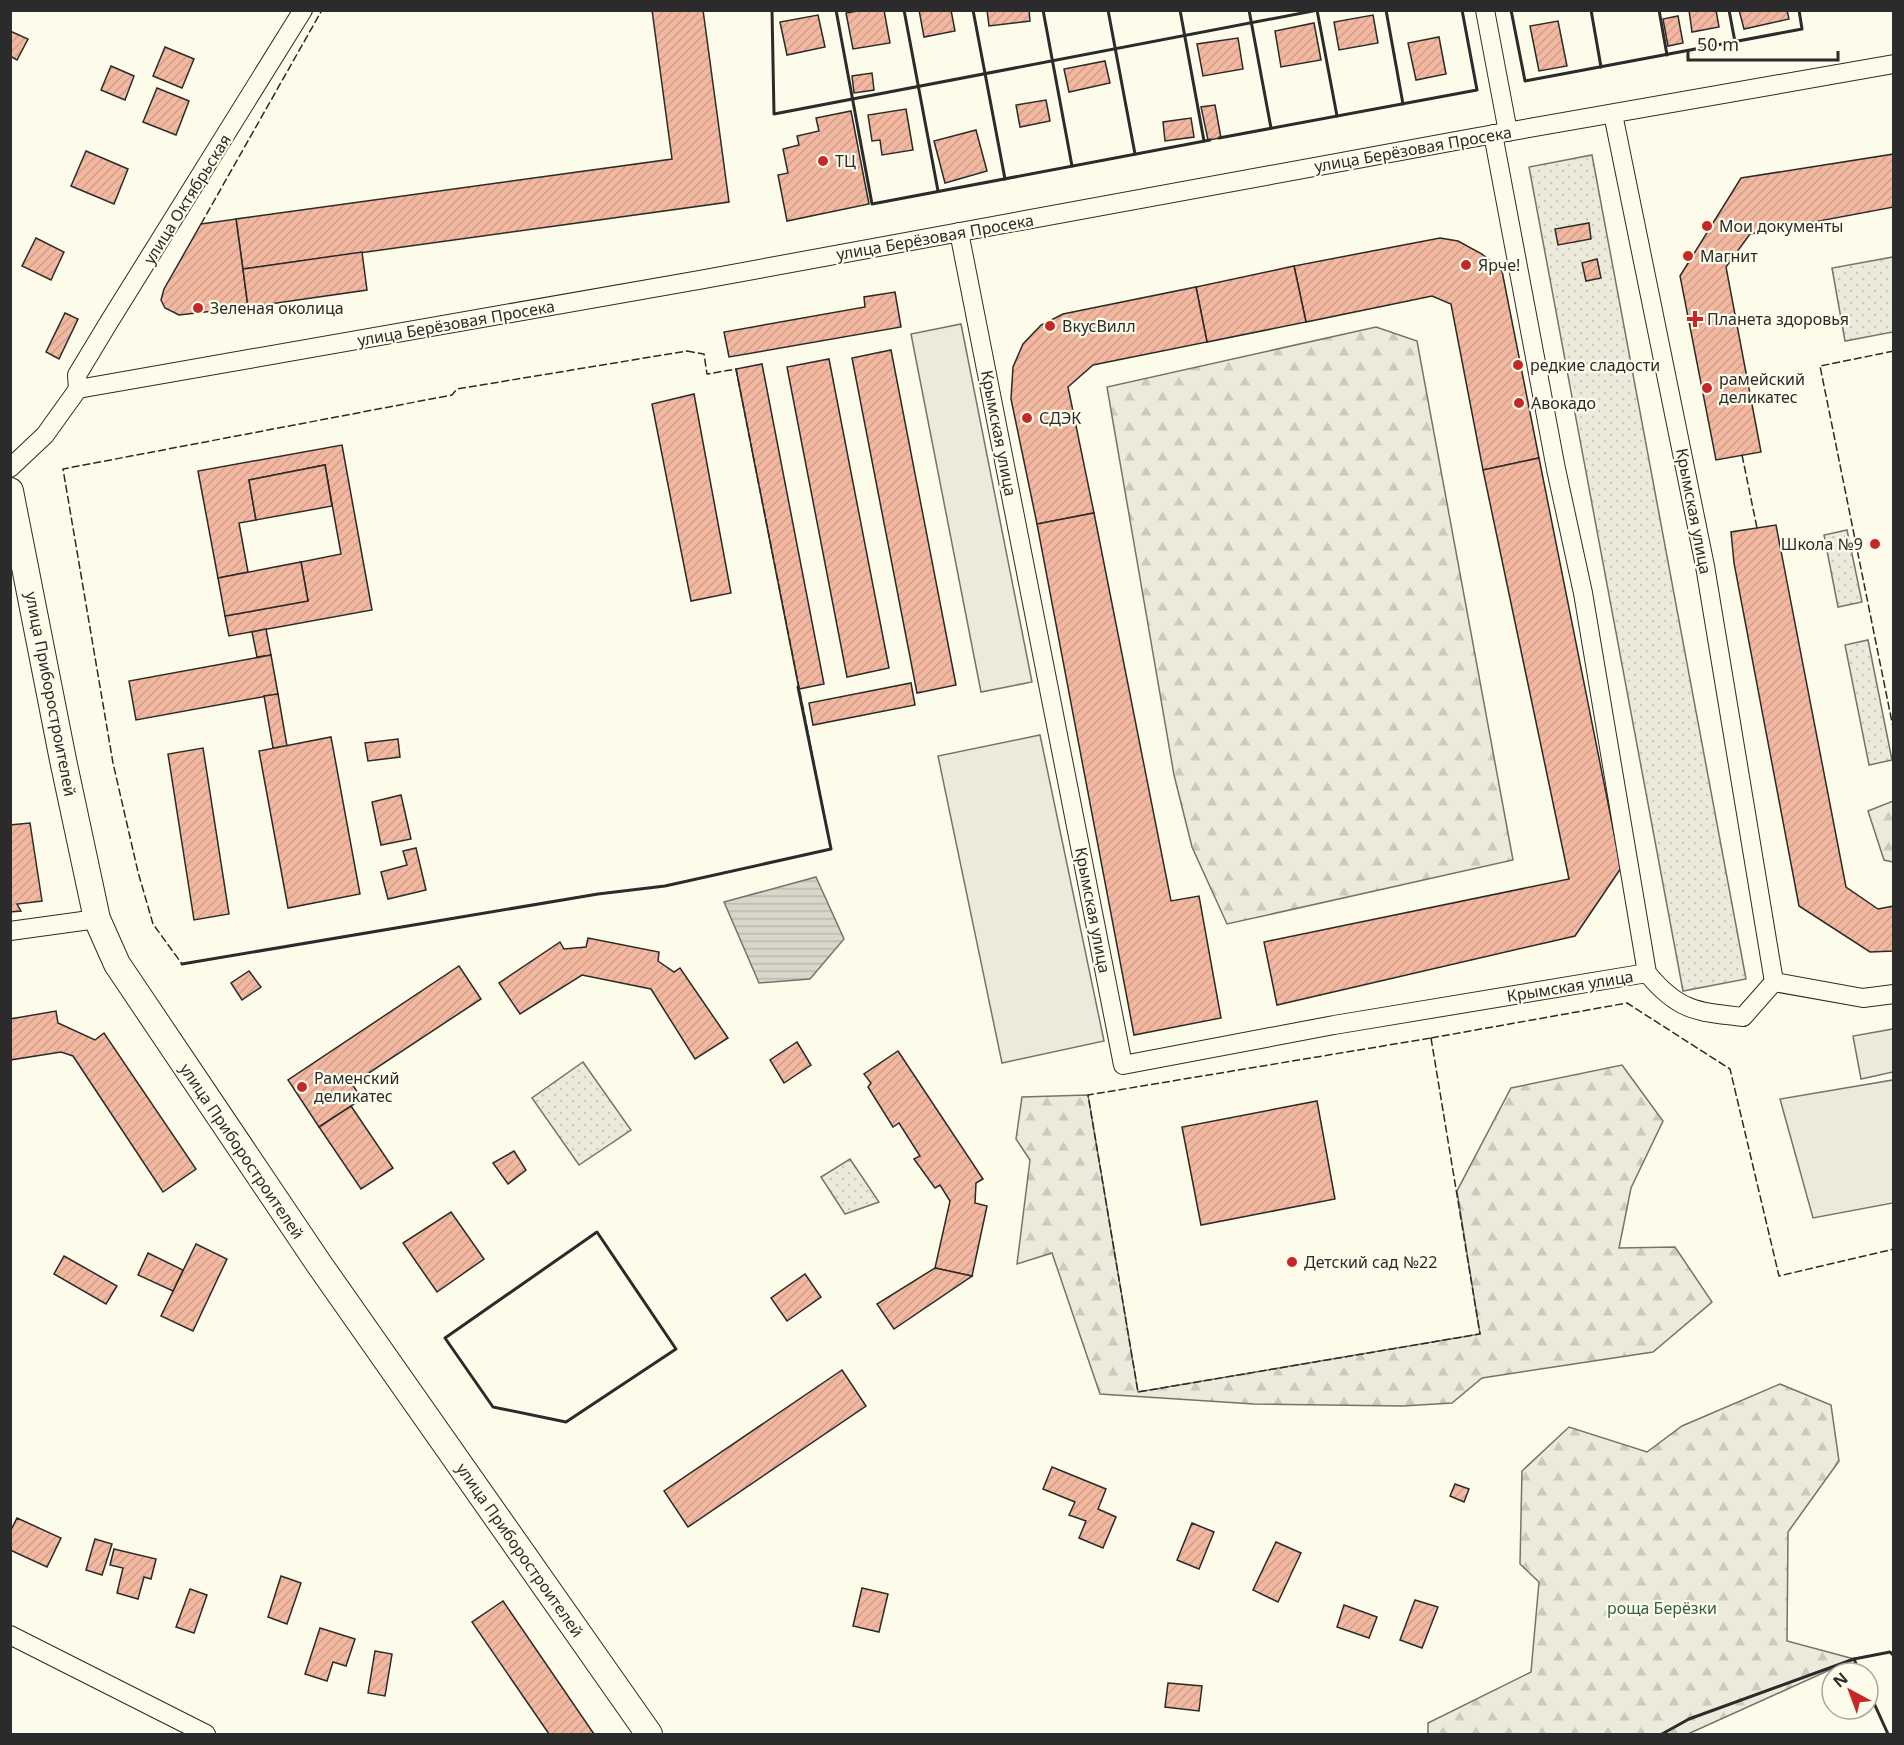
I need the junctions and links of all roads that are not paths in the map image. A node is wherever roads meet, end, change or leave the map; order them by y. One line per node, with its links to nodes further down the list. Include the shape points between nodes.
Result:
1 (303, 10): 7 (street, улица Октябрьская, via 77,375)
2 (1485, 10): 5 (street, Крымская улица)
3 (1893, 64): 4 (street, улица Берёзовая Просека)
4 (1613, 114): 5 (street, улица Берёзовая Просека); 13 (street, Крымская улица, via 1705,566)
5 (1501, 133): 6 (street, улица Берёзовая Просека); 12 (street, Крымская улица, via 1556,469 1583,594)
6 (959, 232): 7 (street, улица Берёзовая Просека); 12 (street, Крымская улица, via 1123,1065)
7 (78, 389): 8 (street, via 45,435)
8 (10, 468)
9 (10, 491): 10 (street, улица Приборостроителей)
10 (98, 919): 11 (street); 17 (street, улица Приборостроителей, via 117,964 202,1094)
11 (10, 931)
12 (1647, 973): 13 (street, Крымская улица, via 1663,993 1694,1012 1743,1017)
13 (1774, 982): 14 (street, via 1863,998)
14 (1893, 994)
15 (10, 1635): 16 (street)
16 (206, 1734)
17 (649, 1734)

